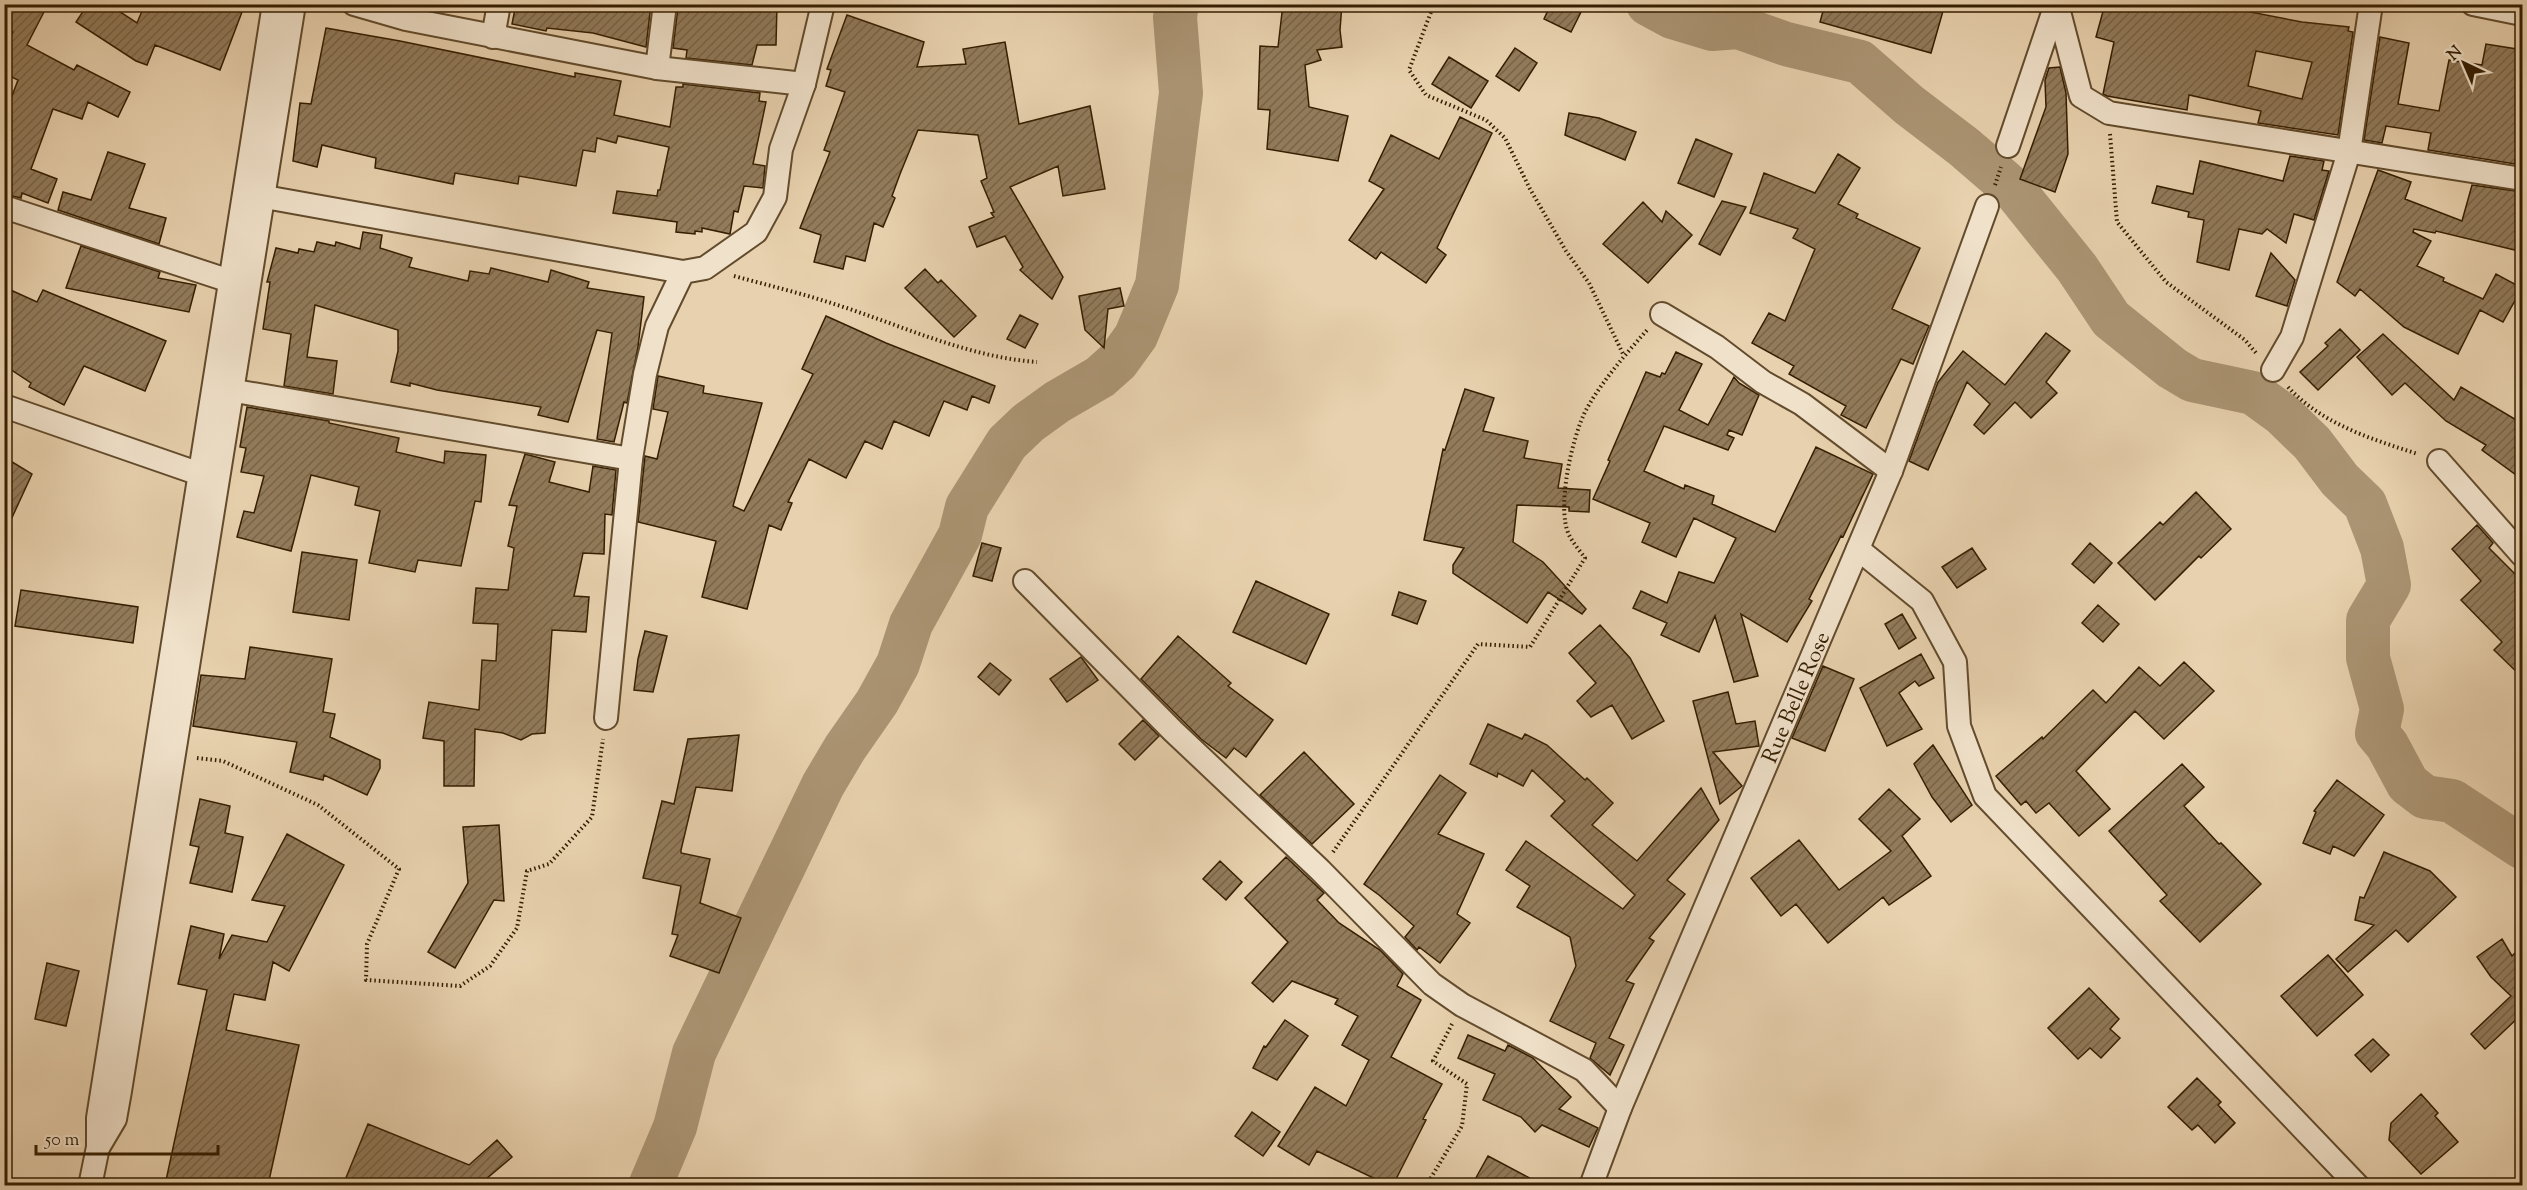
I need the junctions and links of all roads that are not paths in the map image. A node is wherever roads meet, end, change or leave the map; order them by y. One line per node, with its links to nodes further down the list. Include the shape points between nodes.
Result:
1 (274, 4): 20 (street)
2 (294, 4): 17 (street)
3 (354, 4): 11 (street)
4 (499, 4): 11 (street)
5 (665, 4): 12 (street)
6 (823, 4): 13 (street)
7 (2056, 4): 14 (street); 15 (street, via 2081,96 2109,113)
8 (2372, 4): 15 (street)
9 (2473, 4): 10 (street)
10 (2523, 14)
11 (493, 37): 12 (street)
12 (657, 68): 13 (street)
13 (804, 84): 21 (street, via 781,149 775,197 756,232)
14 (2008, 146)
15 (2349, 152): 16 (street); 24 (street, via 2292,337)
16 (2523, 179)
17 (265, 197): 20 (street); 21 (street)
18 (1987, 206): 29 (street, Rue Belle Rose)
19 (4, 207): 22 (street)
20 (248, 230): 22 (street); 25 (street)
21 (694, 270): 27 (street, via 657,326)
22 (230, 281): 30 (street)
23 (1662, 314): 29 (street, via 1802,404)
24 (2272, 370)
25 (235, 391): 27 (street); 35 (street, via 174,754)
26 (4, 406): 30 (street)
27 (631, 459): 34 (street)
28 (2439, 461): 32 (street)
29 (1891, 471): 31 (street, Rue Belle Rose)
30 (200, 474): 35 (street)
31 (1858, 549): 36 (street, Rue Belle Rose); 39 (street, via 1922,601 1955,662 1959,726 1985,796)
32 (2521, 549)
33 (1025, 581): 36 (street, via 1432,984 1462,1005 1584,1070)
34 (606, 718)
35 (131, 969): 37 (street, via 98,1118 98,1148)
36 (1620, 1108): 38 (street, Rue Belle Rose)
37 (90, 1185)
38 (1591, 1185)
39 (2358, 1185)

